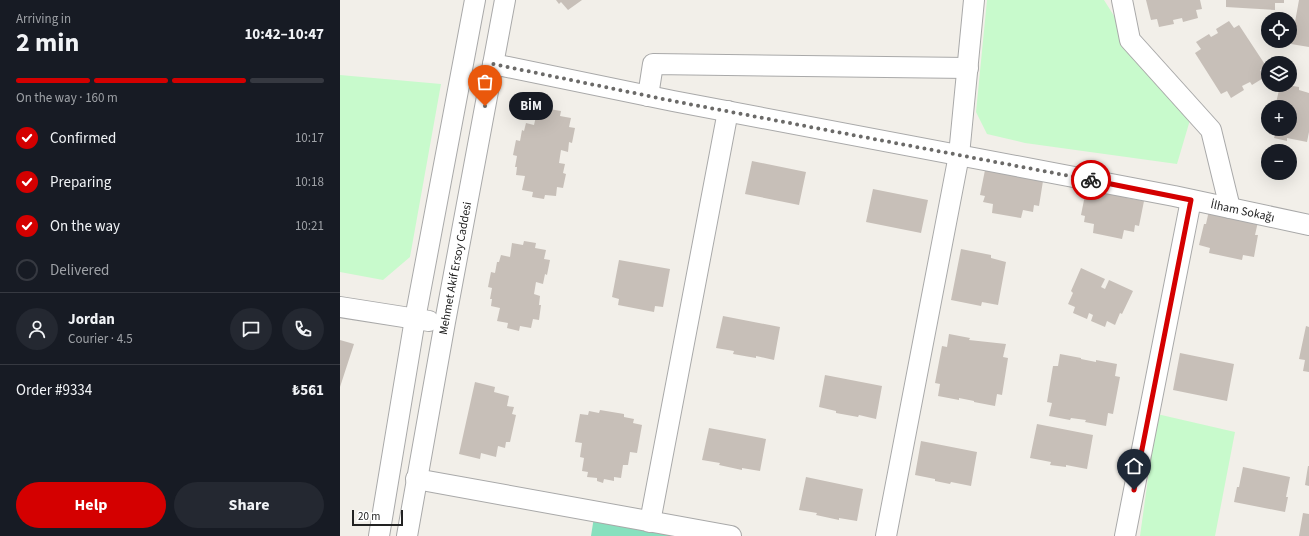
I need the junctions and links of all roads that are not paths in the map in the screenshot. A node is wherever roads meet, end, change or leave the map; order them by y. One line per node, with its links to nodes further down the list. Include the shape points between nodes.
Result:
1 (475, 0): 14 (street)
2 (505, 0): 5 (street, Mehmet Akif Ersoy Caddesi)
3 (974, 0): 6 (street)
4 (1122, 0): 11 (street, via 1130,40 1211,130)
5 (493, 64): 7 (street, İlham Sokağı); 15 (street, Mehmet Akif Ersoy Caddesi)
6 (968, 68): 7 (street, via 653,64); 9 (street)
7 (648, 96): 8 (street, İlham Sokağı)
8 (728, 111): 9 (street, İlham Sokağı); 17 (street)
9 (959, 155): 10 (street, İlham Sokağı); 21 (street)
10 (1191, 200): 11 (street, İlham Sokağı); 22 (street)
11 (1230, 208): 12 (street, İlham Sokağı)
12 (1309, 225)
13 (340, 307): 14 (street)
14 (415, 319): 15 (street); 18 (street)
15 (445, 322): 16 (street, Mehmet Akif Ersoy Caddesi)
16 (416, 479): 17 (street); 19 (street, Mehmet Akif Ersoy Caddesi)
17 (650, 522): 20 (street)
18 (379, 536)
19 (407, 536)
20 (730, 536)
21 (886, 536)
22 (1125, 536)

